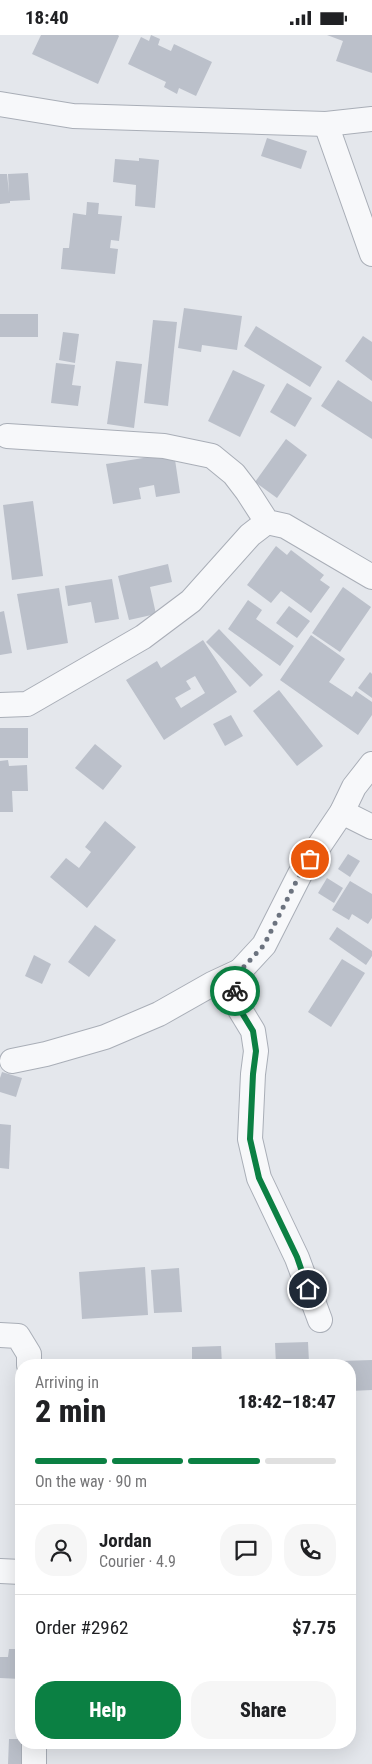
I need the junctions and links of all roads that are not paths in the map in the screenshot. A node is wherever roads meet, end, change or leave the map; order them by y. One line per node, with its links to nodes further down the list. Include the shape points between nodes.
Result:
1 (0, 104): 3 (street, via 73,116)
2 (372, 119): 3 (street)
3 (326, 124): 4 (street)
4 (372, 254)
5 (8, 436): 6 (street, via 164,446 212,456 234,474)
6 (267, 522): 7 (street, via 285,526); 8 (street, via 250,535 191,601 143,637 27,704)
7 (372, 577)
8 (0, 705)
9 (372, 764): 10 (street, via 354,787)
10 (342, 812): 11 (street); 12 (street, via 300,874 264,945)
11 (372, 827)
12 (240, 971): 13 (street, via 159,1014 105,1037); 14 (street, via 234,986 239,1008 253,1031 256,1051 250,1139 259,1178 297,1257)
13 (12, 1061)
14 (320, 1320)
15 (0, 1335): 16 (street, via 18,1336 29,1353)
16 (29, 1359)
17 (0, 1571): 18 (street)
18 (15, 1572)
19 (34, 1749): 20 (street)
20 (34, 1764)

